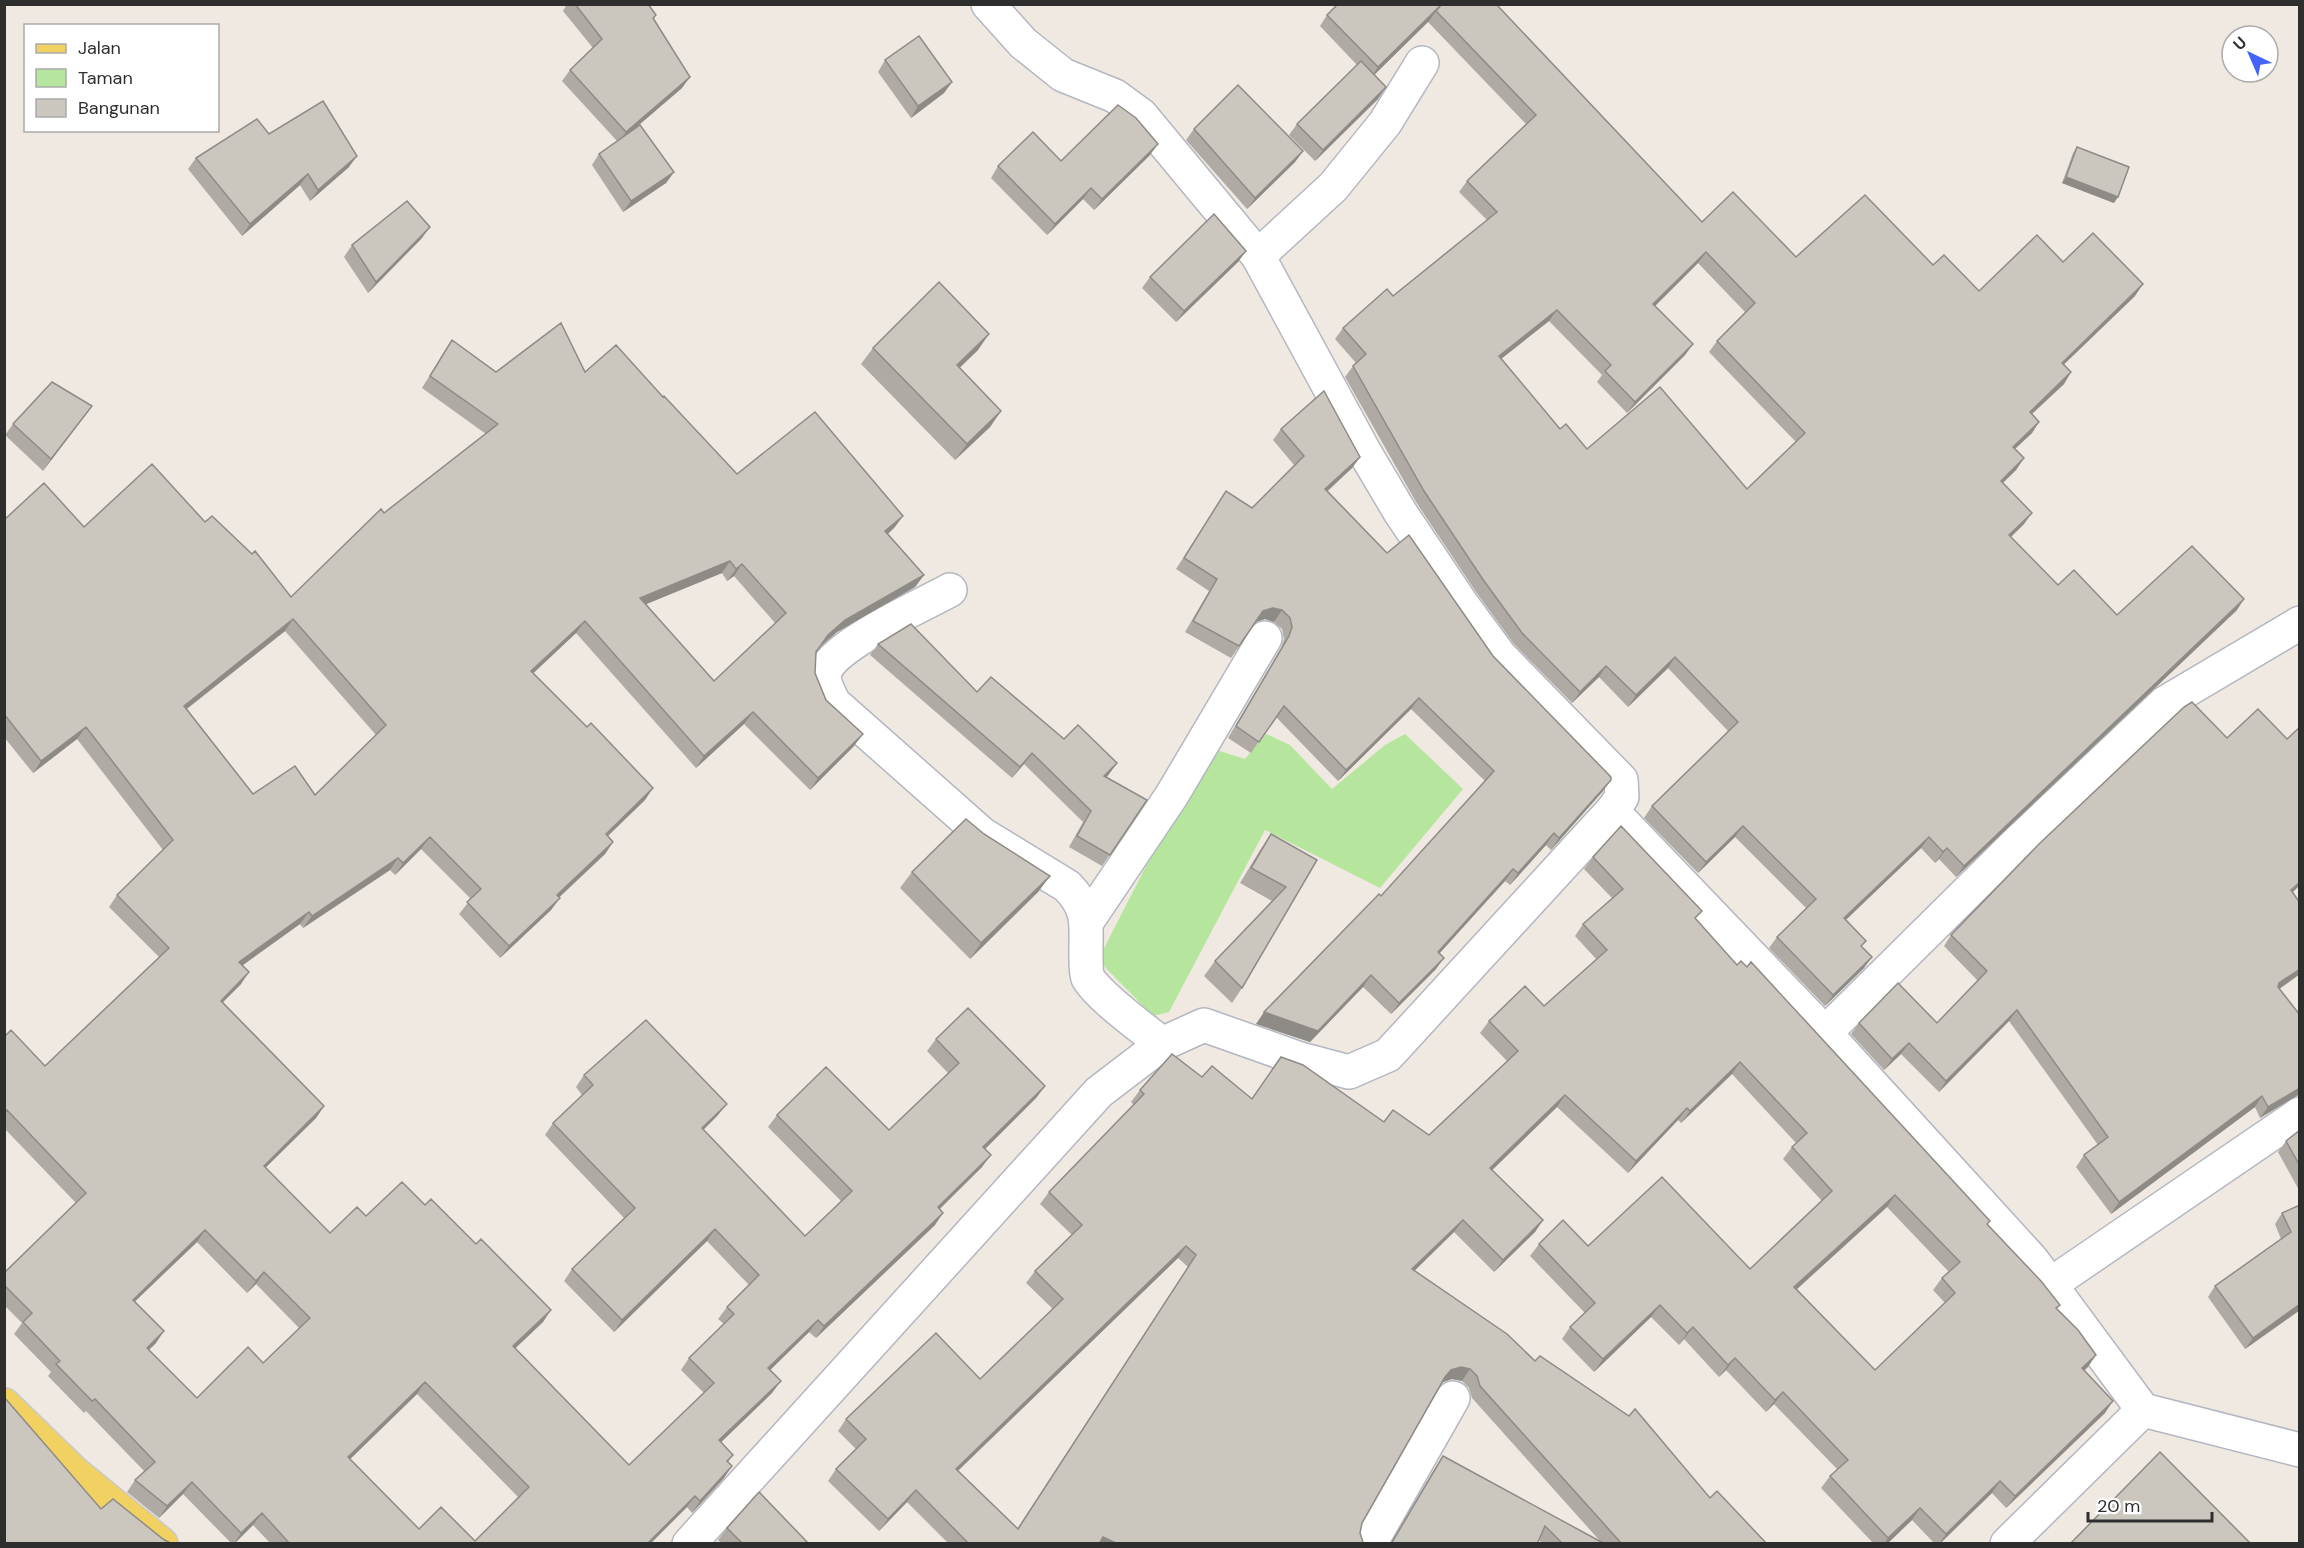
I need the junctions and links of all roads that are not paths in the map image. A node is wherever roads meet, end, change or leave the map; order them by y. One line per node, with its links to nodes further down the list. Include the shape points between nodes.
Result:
1 (988, 4): 3 (street, via 1023,43 1063,75 1115,96 1141,115)
2 (1422, 63): 3 (street, via 1385,123 1334,187)
3 (1258, 256): 7 (street, via 1365,453 1461,603 1500,656 1621,780 1622,797)
4 (950, 590): 8 (street, via 839,651 825,670 825,685 834,703 982,834 1067,886 1084,909)
5 (2300, 623): 9 (street, via 2165,703)
6 (1265, 638): 8 (street, via 1172,795)
7 (1612, 811): 9 (street); 10 (street, via 1388,1055 1349,1072 1204,1025)
8 (1086, 923): 10 (street, via 1088,977)
9 (1825, 1033): 12 (street)
10 (1162, 1044): 18 (street, via 1099,1092)
11 (2300, 1114): 12 (street)
12 (2051, 1284): 15 (street)
13 (1453, 1398): 19 (street)
14 (4, 1405): 17 (main road, via 74,1473)
15 (2143, 1410): 16 (street); 20 (street)
16 (2300, 1450)
17 (161, 1544)
18 (689, 1544)
19 (1370, 1544)
20 (2007, 1544)

